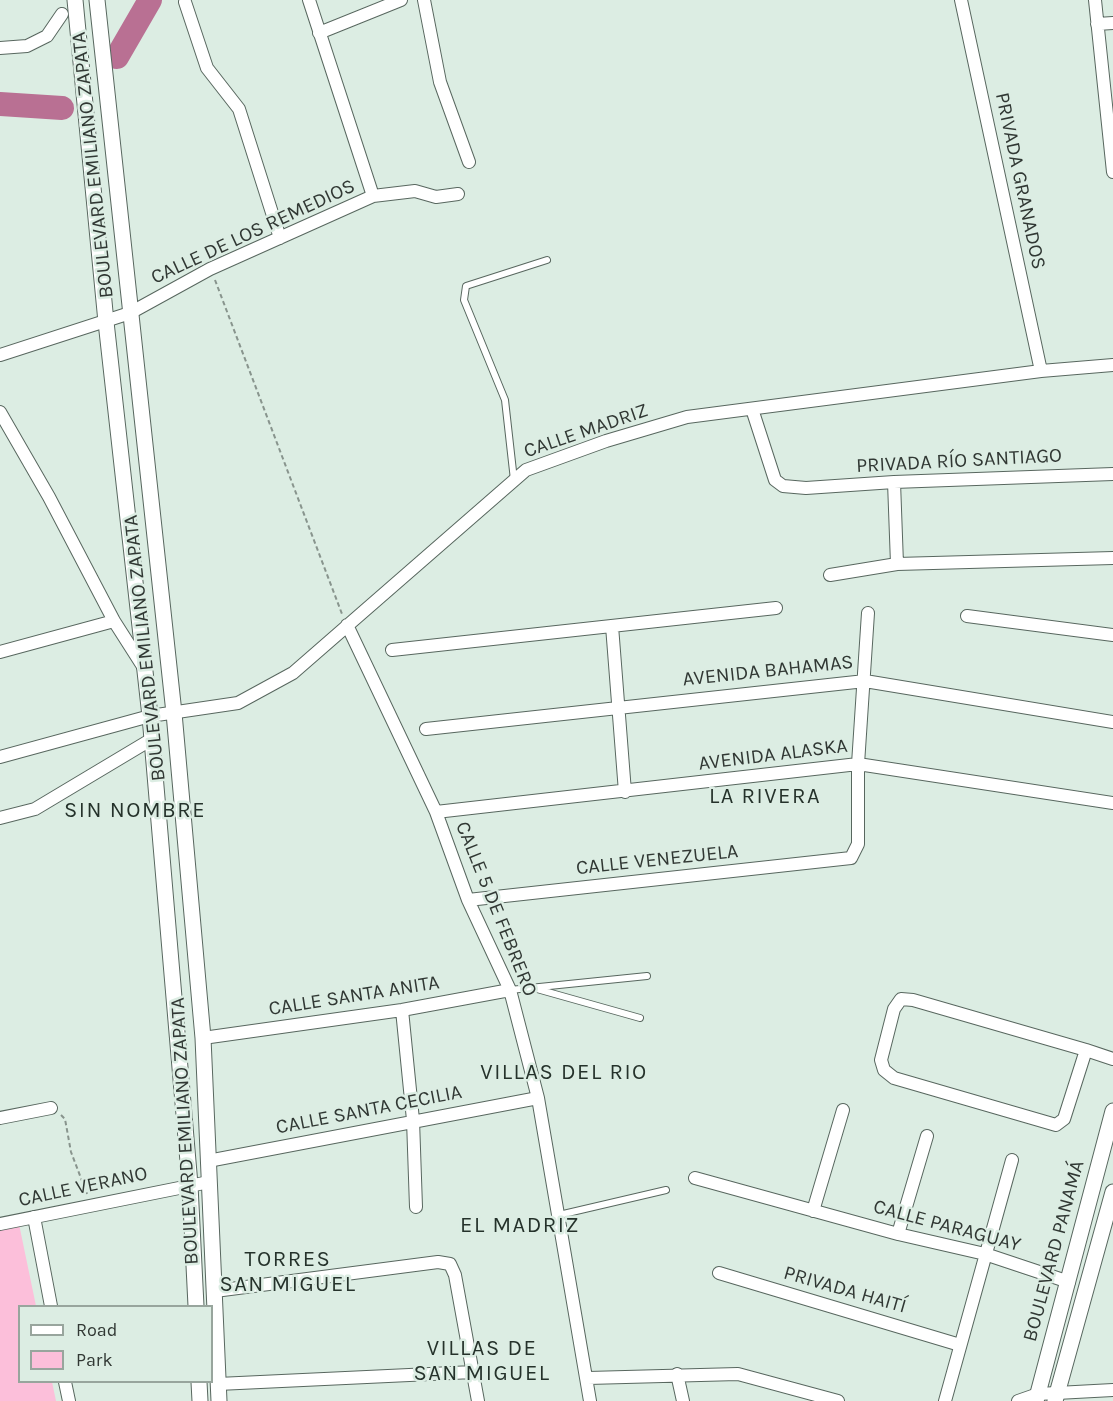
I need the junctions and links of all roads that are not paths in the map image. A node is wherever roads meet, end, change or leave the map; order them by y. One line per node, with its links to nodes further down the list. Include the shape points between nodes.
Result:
1 (75, 0): 21 (street, BOULEVARD EMILIANO ZAPATA)
2 (97, 0): 20 (street, BOULEVARD EMILIANO ZAPATA)
3 (309, 0): 12 (street)
4 (401, 0): 12 (street)
5 (424, 0): 14 (street, via 440,82)
6 (961, 0): 24 (street, PRIVADA GRANADOS)
7 (1095, 0): 11 (street)
8 (185, 2): 18 (street, via 207,68 238,109)
9 (62, 14): 13 (street, via 47,36 27,46)
10 (1113, 23): 11 (street)
11 (1097, 24): 15 (street)
12 (319, 33): 17 (street)
13 (0, 48)
14 (469, 162)
15 (1113, 172)
16 (458, 194): 17 (street, CALLE DE LOS REMEDIOS, via 436,197 415,191)
17 (373, 196): 18 (street, CALLE DE LOS REMEDIOS)
18 (280, 238): 20 (street, CALLE DE LOS REMEDIOS, via 210,269)
19 (547, 260): 28 (lane, via 466,286 464,300 505,400)
20 (130, 313): 21 (street, CALLE DE LOS REMEDIOS); 45 (street, BOULEVARD EMILIANO ZAPATA)
21 (106, 322): 22 (street, CALLE DE LOS REMEDIOS); 42 (street, BOULEVARD EMILIANO ZAPATA)
22 (0, 355)
23 (1113, 365): 24 (street, CALLE MADRIZ)
24 (1041, 371): 25 (street, CALLE MADRIZ)
25 (752, 409): 28 (street, CALLE MADRIZ, via 687,417 606,441 525,470); 29 (street, PRIVADA RÍO SANTIAGO, via 775,480 783,486)
26 (0, 412): 36 (street, BOULEVARD EMILIANO ZAPATA, via 50,496)
27 (1113, 474): 29 (street, PRIVADA RÍO SANTIAGO)
28 (514, 480): 37 (street, CALLE MADRIZ)
29 (894, 482): 31 (street)
30 (1113, 558): 31 (street)
31 (897, 564): 32 (street)
32 (830, 575)
33 (776, 608): 38 (street)
34 (868, 613): 43 (street)
35 (967, 616): 39 (street)
36 (114, 621): 41 (street); 42 (street, BOULEVARD EMILIANO ZAPATA)
37 (347, 625): 45 (street, CALLE MADRIZ, via 293,673 238,703); 54 (street, CALLE 5 DE FEBRERO)
38 (612, 626): 40 (street); 44 (street)
39 (1113, 635)
40 (392, 650)
41 (0, 652)
42 (144, 669): 46 (street, BOULEVARD EMILIANO ZAPATA)
43 (865, 681): 44 (street, AVENIDA BAHAMAS); 47 (street, AVENIDA BAHAMAS); 51 (street)
44 (619, 706): 48 (street, AVENIDA BAHAMAS); 52 (street)
45 (174, 713): 46 (street, CALLE MADRIZ); 62 (street, BOULEVARD EMILIANO ZAPATA)
46 (150, 716): 49 (street, BOULEVARD EMILIANO ZAPATA); 50 (street, CALLE MADRIZ)
47 (1113, 722)
48 (426, 729)
49 (152, 739): 55 (street, via 35,809); 76 (street, BOULEVARD EMILIANO ZAPATA)
50 (0, 757)
51 (858, 764): 52 (street, AVENIDA ALASKA); 53 (street, AVENIDA ALASKA); 56 (street, CALLE VENEZUELA, via 858,844 850,858)
52 (626, 792): 54 (street, AVENIDA ALASKA)
53 (1113, 803)
54 (436, 812): 56 (street, CALLE 5 DE FEBRERO)
55 (0, 818)
56 (468, 900): 59 (street, CALLE 5 DE FEBRERO)
57 (647, 976): 58 (lane)
58 (533, 988): 59 (lane); 61 (lane)
59 (510, 990): 60 (street, CALLE SANTA ANITA); 65 (street, CALLE 5 DE FEBRERO)
60 (402, 1010): 62 (street, CALLE SANTA ANITA); 70 (street)
61 (640, 1018)
62 (203, 1038): 73 (street, BOULEVARD EMILIANO ZAPATA)
63 (1086, 1050): 63 (street, via 902,999 894,1009 881,1060 884,1070 894,1078 1056,1125 1064,1119); 64 (street)
64 (1113, 1059)
65 (538, 1098): 70 (street, CALLE SANTA CECILIA); 81 (street, CALLE 5 DE FEBRERO)
66 (51, 1108): 69 (street)
67 (843, 1110): 80 (street)
68 (1113, 1112): 87 (street, BOULEVARD PANAMÁ)
69 (0, 1118)
70 (413, 1120): 73 (street, CALLE SANTA CECILIA); 79 (street)
71 (927, 1137): 84 (street)
72 (1012, 1160): 85 (street)
73 (208, 1161): 75 (street, BOULEVARD EMILIANO ZAPATA)
74 (695, 1178): 80 (street, CALLE PARAGUAY)
75 (209, 1182): 76 (street, CALLE VERANO); 88 (street, BOULEVARD EMILIANO ZAPATA)
76 (190, 1185): 82 (street, CALLE VERANO); 90 (street, BOULEVARD EMILIANO ZAPATA)
77 (666, 1190): 81 (lane)
78 (1113, 1192): 99 (street, BOULEVARD PANAMÁ)
79 (416, 1207)
80 (813, 1210): 84 (street, CALLE PARAGUAY)
81 (559, 1215): 94 (street, CALLE 5 DE FEBRERO)
82 (34, 1217): 83 (street, CALLE VERANO); 89 (street)
83 (0, 1224)
84 (898, 1234): 85 (street, CALLE PARAGUAY)
85 (985, 1254): 87 (street, CALLE PARAGUAY); 91 (street)
86 (719, 1274): 91 (street, PRIVADA HAITÍ)
87 (1069, 1282): 100 (street, BOULEVARD PANAMÁ)
88 (215, 1291): 92 (street, via 438,1262 450,1264); 97 (street, BOULEVARD EMILIANO ZAPATA)
89 (51, 1305)
90 (196, 1305)
91 (960, 1345): 108 (street)
92 (473, 1372): 97 (street); 104 (street)
93 (677, 1374): 94 (street); 106 (street); 107 (street, via 738,1374)
94 (588, 1378): 105 (street, CALLE 5 DE FEBRERO)
95 (65, 1383): 101 (street)
96 (199, 1383): 102 (street)
97 (218, 1383): 103 (street, BOULEVARD EMILIANO ZAPATA)
98 (1113, 1390): 99 (street)
99 (1057, 1396): 100 (street)
100 (1037, 1398): 109 (street)
101 (69, 1401)
102 (200, 1401)
103 (219, 1401)
104 (478, 1401)
105 (590, 1401)
106 (683, 1401)
107 (838, 1401)
108 (945, 1401)
109 (1018, 1401)

